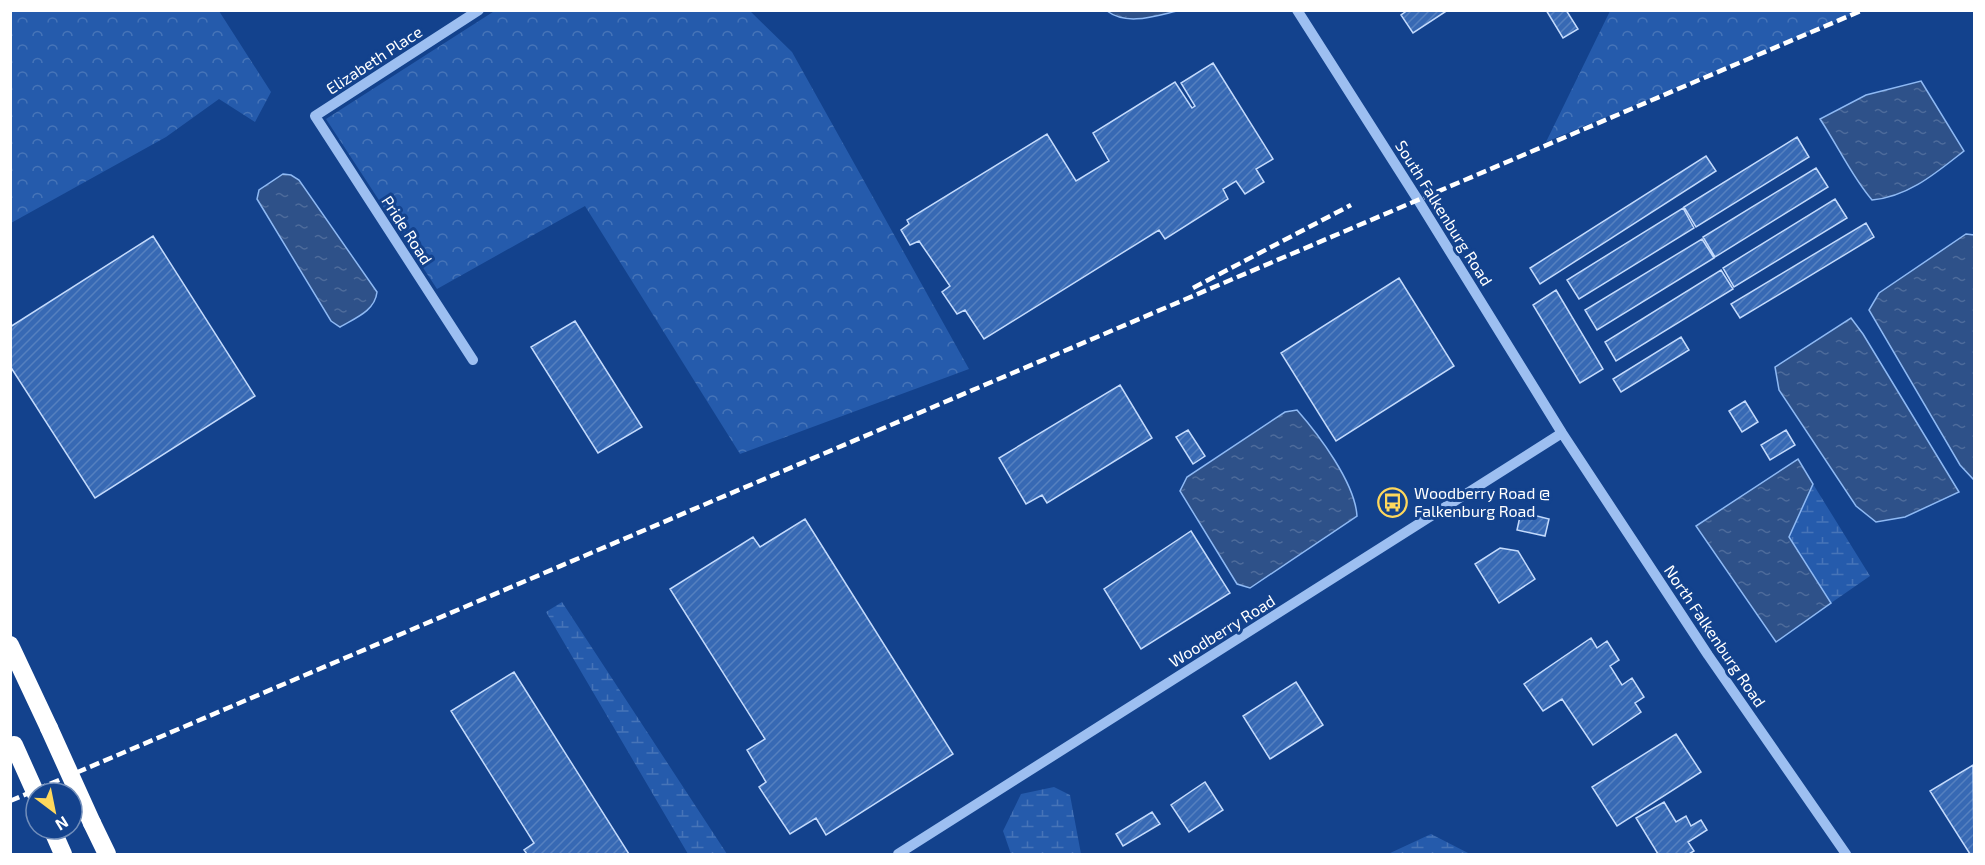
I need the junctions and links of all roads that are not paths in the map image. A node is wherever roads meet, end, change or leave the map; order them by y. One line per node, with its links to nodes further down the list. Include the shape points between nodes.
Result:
1 (479, 10): 3 (street, Elizabeth Place)
2 (1297, 10): 5 (street, South Falkenburg Road)
3 (315, 116): 4 (street, Pride Road)
4 (473, 360)
5 (1562, 433): 10 (street, Woodberry Road); 11 (street, North Falkenburg Road)
6 (10, 645): 9 (highway, bridge)
7 (12, 742): 8 (highway, bridge)
8 (30, 781)
9 (107, 855)
10 (898, 855)
11 (1846, 855)

